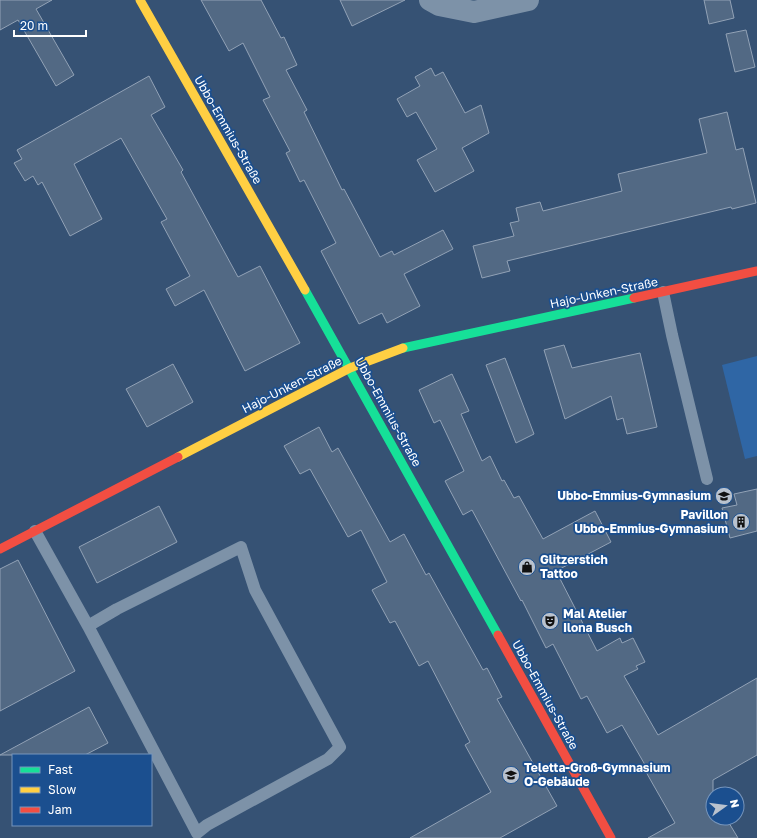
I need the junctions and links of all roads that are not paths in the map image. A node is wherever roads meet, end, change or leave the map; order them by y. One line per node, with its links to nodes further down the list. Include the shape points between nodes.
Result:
1 (140, 0): 6 (main road, Ubbo-Emmius-Straße)
2 (430, 0): 3 (street, via 439,5 474,12)
3 (528, 0)
4 (757, 271): 5 (main road, Hajo-Unken-Straße)
5 (663, 292): 6 (main road, Hajo-Unken-Straße, via 399,349); 7 (lane)
6 (350, 368): 8 (main road, Hajo-Unken-Straße); 11 (main road, Ubbo-Emmius-Straße)
7 (707, 479)
8 (35, 531): 9 (main road, Hajo-Unken-Straße); 10 (lane)
9 (0, 549)
10 (88, 626): 10 (lane, via 117,608 241,547 255,590 340,747 328,760 207,825 197,833)
11 (611, 838)

